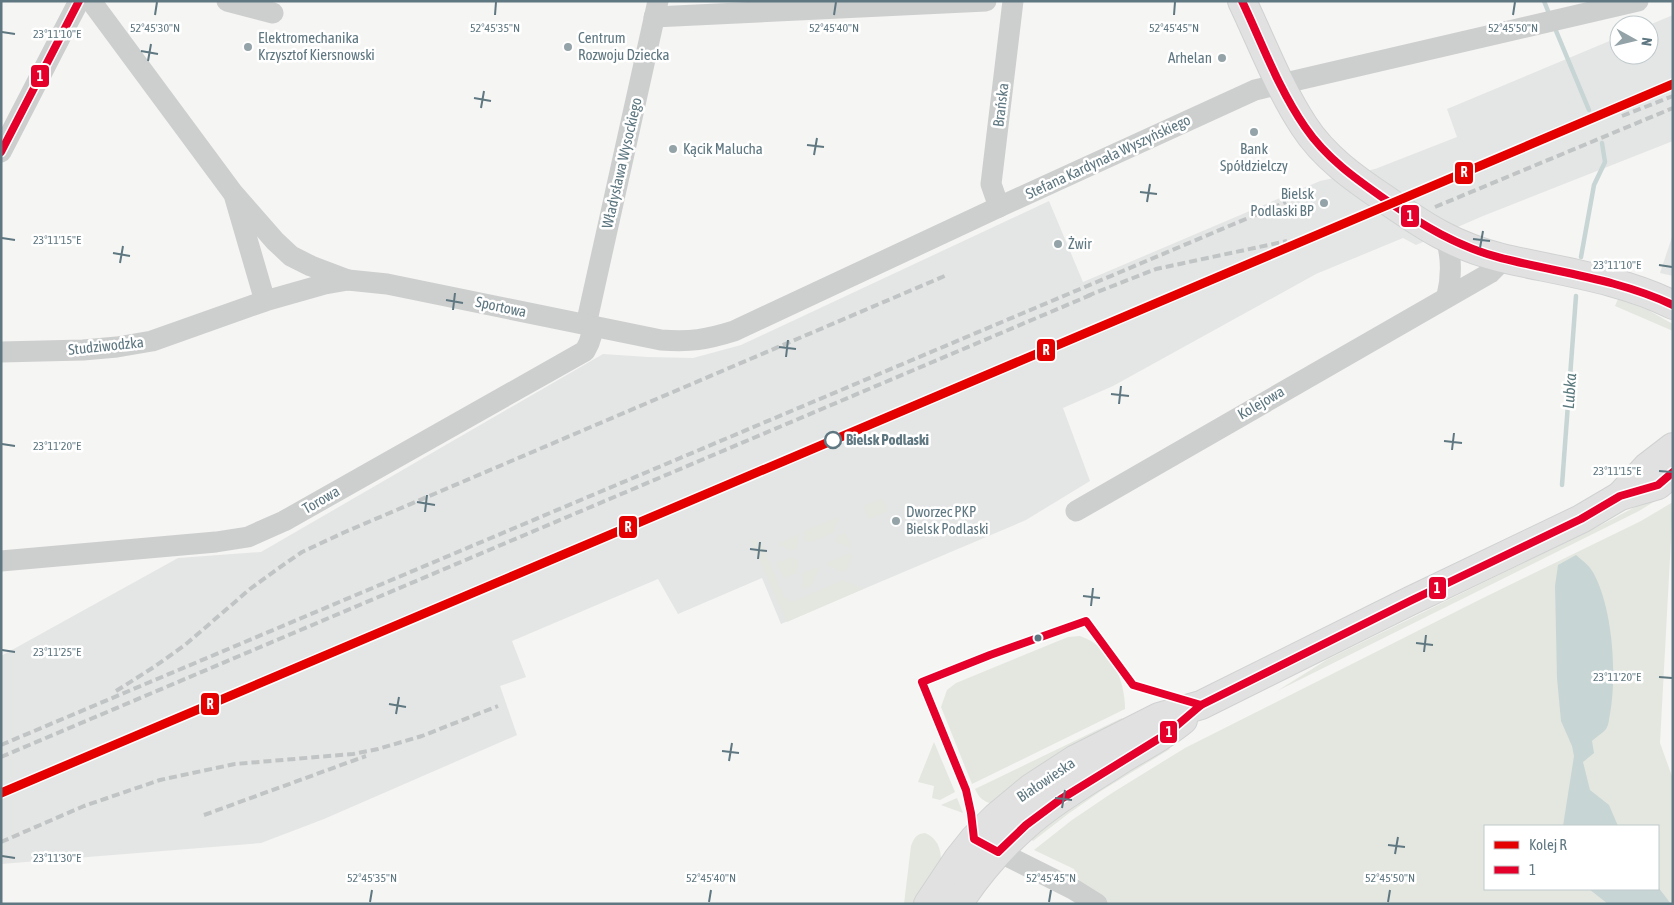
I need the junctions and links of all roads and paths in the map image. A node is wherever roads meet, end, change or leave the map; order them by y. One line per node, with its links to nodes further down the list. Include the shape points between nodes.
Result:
1 (79, 1): 11 (street)
2 (91, 1): 12 (street, Sportowa)
3 (228, 1): 9 (street)
4 (986, 1): 8 (street)
5 (1013, 1): 13 (street, Brańska, via 991,184)
6 (1242, 1): 10 (main road)
7 (1638, 1): 10 (street, Stefana Kardynała Wyszyńskiego)
8 (656, 9): 20 (street, Władysława Wysockiego)
9 (273, 13)
10 (1281, 84): 13 (street, Stefana Kardynała Wyszyńskiego, via 1255,90); 14 (main road, via 1304,127 1336,162 1410,217)
11 (1, 152)
12 (233, 193): 16 (street, Sportowa, via 290,256); 18 (street, Sportowa)
13 (999, 207): 20 (street, Stefana Kardynała Wyszyńskiego, via 734,331 709,339 686,342 661,340)
14 (1446, 238): 15 (main road); 17 (street, via 1451,255)
15 (1501, 257): 17 (street, Kolejowa, via 1490,273); 19 (main road, via 1652,294)
16 (348, 280): 18 (street, Sportowa); 20 (street, Sportowa, via 386,284)
17 (1448, 296): 25 (street, Kolejowa)
18 (264, 301): 21 (street, Studziwodzka, via 152,341 83,350)
19 (1673, 305)
20 (590, 326): 26 (street, Torowa, via 585,351 284,521 248,537)
21 (1, 352)
22 (1673, 447): 24 (main road, Białowieska, via 1647,467)
23 (1673, 472): 24 (main road, Białowieska, via 1658,485)
24 (1620, 496): 27 (main road, Białowieska, via 1581,519)
25 (1076, 511)
26 (1, 561)
27 (1201, 705): 28 (main road, Białowieska, via 1159,716 1074,760 1030,788); 29 (main road, Białowieska, via 1168,733 1061,799 1026,825)
28 (974, 839): 29 (street); 30 (main road, Białowieska)
29 (998, 852): 31 (main road, Białowieska); 32 (street)
30 (928, 904)
31 (958, 904)
32 (1097, 904)

